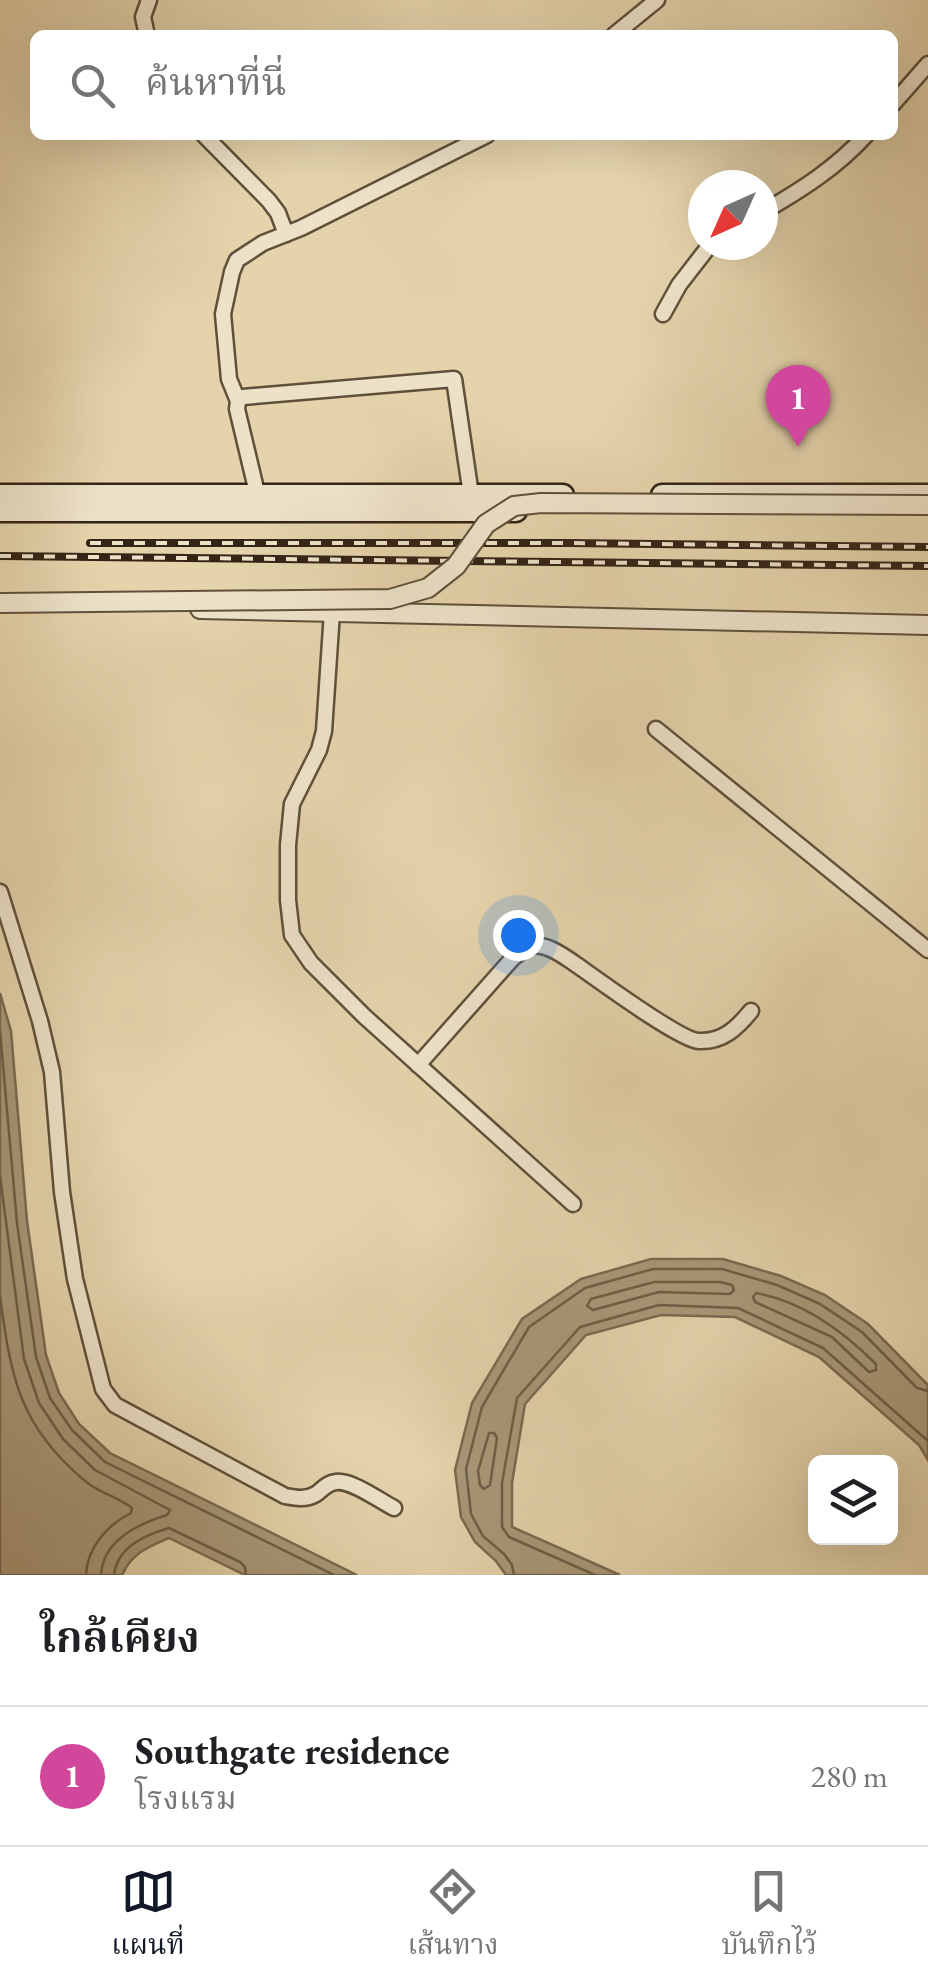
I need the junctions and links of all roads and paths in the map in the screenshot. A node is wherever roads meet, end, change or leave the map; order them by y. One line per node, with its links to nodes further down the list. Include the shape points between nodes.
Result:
1 (149, 0): 3 (street)
2 (657, 0): 4 (street)
3 (146, 30)
4 (620, 30)
5 (928, 64): 6 (street)
6 (898, 98)
7 (209, 140): 11 (street, via 269,201)
8 (477, 140): 11 (street)
9 (861, 140): 10 (street, via 812,184)
10 (778, 203)
11 (286, 234): 14 (street, via 237,260 232,272 223,314 229,380)
12 (699, 260): 13 (street)
13 (663, 314)
14 (238, 401): 15 (street, via 454,378); 17 (street)
15 (471, 494): 17 (main road); 18 (main road)
16 (0, 495): 17 (main road)
17 (258, 496)
18 (928, 496)
19 (928, 508): 20 (main road); 21 (street, bridge, via 541,503 514,506 486,524 456,566 428,588 390,599)
20 (0, 511)
21 (0, 604): 22 (street)
22 (332, 612): 23 (street); 28 (street, via 324,732 292,804 292,935 311,964)
23 (928, 625)
24 (656, 729): 26 (street)
25 (0, 892): 30 (street, via 52,1072 76,1279 103,1388 126,1412 285,1496 304,1499 326,1485 348,1483)
26 (928, 950)
27 (751, 1011): 28 (street, via 734,1031 693,1041 562,955 528,946)
28 (418, 1066): 29 (street)
29 (574, 1204)
30 (394, 1508)

